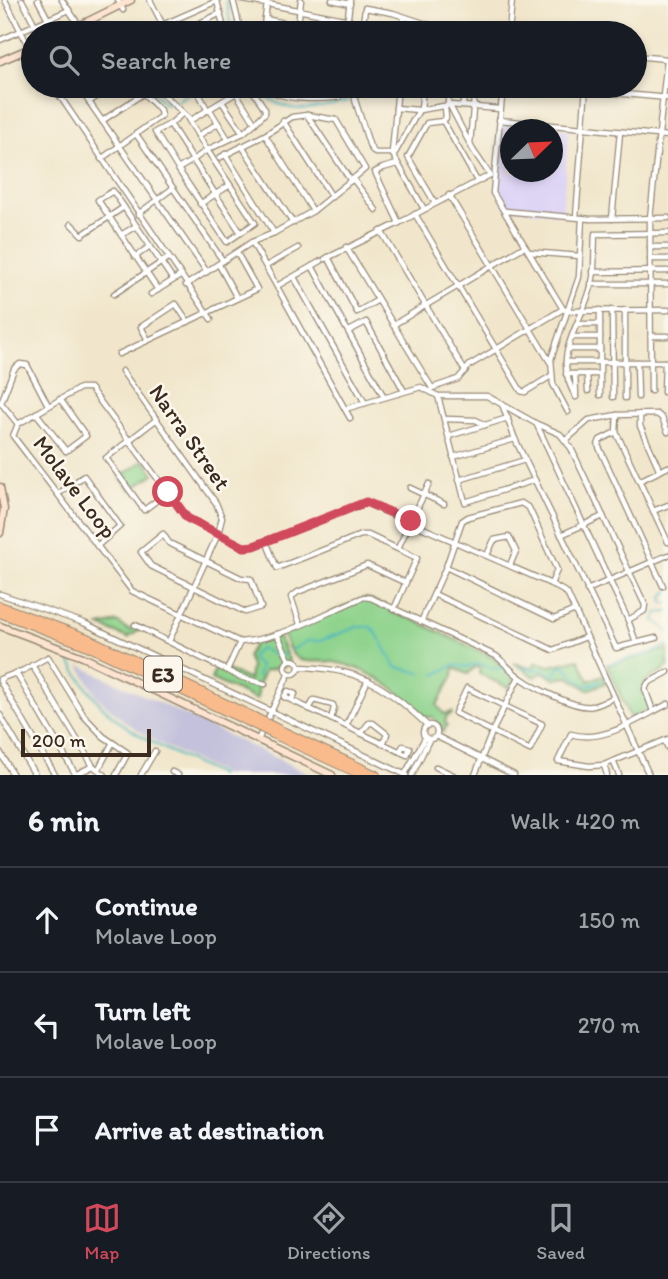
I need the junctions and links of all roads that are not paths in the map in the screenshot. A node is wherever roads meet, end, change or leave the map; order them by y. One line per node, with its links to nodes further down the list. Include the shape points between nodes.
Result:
1 (5, 0): 37 (street)
2 (22, 0): 22 (street)
3 (38, 0): 19 (street)
4 (62, 0): 16 (street)
5 (131, 0): 14 (main road)
6 (150, 0): 26 (street)
7 (233, 0): 30 (street)
8 (242, 0): 12 (street)
9 (301, 0): 15 (street)
10 (332, 0): 13 (street)
11 (512, 0): 36 (street)
12 (267, 2): 15 (street); 20 (street)
13 (350, 2): 21 (street)
14 (120, 5): 25 (main road)
15 (300, 9): 21 (street); 32 (street)
16 (69, 10): 19 (street); 24 (street)
17 (221, 13): 27 (street, via 219,2 213,1); 28 (street); 29 (street)
18 (404, 18): 33 (street, via 365,8); 34 (street); 35 (street)
19 (48, 19): 23 (street)
20 (265, 19): 31 (street)
21 (349, 20)
22 (33, 21)
23 (44, 21)
24 (77, 21)
25 (90, 21)
26 (160, 21)
27 (170, 21)
28 (204, 21)
29 (222, 21)
30 (238, 21)
31 (278, 21)
32 (298, 21)
33 (363, 21)
34 (404, 21)
35 (413, 21)
36 (510, 21)
37 (21, 30)
38 (21, 32): 39 (street)
39 (0, 40)
40 (21, 53): 43 (main road)
41 (647, 58): 42 (street)
42 (667, 60): 45 (street)
43 (0, 61)
44 (647, 95): 45 (street)
45 (661, 97): 66 (street); 92 (street)
46 (61, 98): 102 (street)
47 (86, 98): 67 (street)
48 (95, 98): 67 (street)
49 (136, 98): 80 (street)
50 (148, 98): 89 (street, via 161,116)
51 (167, 98): 76 (street)
52 (202, 98): 75 (street)
53 (228, 98): 68 (street)
54 (239, 98): 84 (street)
55 (256, 98): 84 (street, via 265,113)
56 (313, 98): 57 (street)
57 (332, 98)
58 (355, 98): 99 (street, via 370,147 375,153)
59 (397, 98): 72 (street)
60 (422, 98): 74 (street)
61 (448, 98): 69 (street)
62 (463, 98): 70 (street)
63 (474, 98): 71 (street)
64 (501, 98): 73 (street)
65 (585, 98): 86 (street)
66 (668, 98)
67 (89, 102): 80 (street)
68 (222, 102): 75 (street); 88 (street)
69 (447, 106): 70 (street); 74 (street); 82 (street); 96 (street)
70 (463, 106): 71 (street)
71 (473, 107): 73 (street); 96 (street)
72 (396, 108): 74 (street); 99 (street)
73 (500, 109): 79 (street)
74 (420, 110): 99 (street)
75 (209, 111): 78 (street); 83 (street)
76 (182, 114): 78 (street); 85 (street)
77 (307, 115): 81 (street); 107 (street); 107 (street, via 335,120 365,167)
78 (188, 119): 91 (street)
79 (499, 120): 86 (street); 106 (street)
80 (102, 121): 95 (street)
81 (283, 121): 90 (street); 113 (street)
82 (443, 121): 108 (street); 115 (street, via 427,123 408,157)
83 (218, 123): 91 (street); 94 (street)
84 (255, 123): 88 (street)
85 (170, 124): 103 (street); 105 (street, via 155,132)
86 (582, 128): 87 (street); 125 (street)
87 (620, 132): 92 (street); 128 (street)
88 (243, 133): 94 (street)
89 (136, 134): 95 (street); 110 (street)
90 (265, 135): 97 (street); 120 (street)
91 (198, 136): 98 (street)
92 (658, 136): 93 (street); 126 (street)
93 (668, 136)
94 (228, 139): 98 (street)
95 (119, 145): 102 (street); 114 (street)
96 (470, 145): 106 (street)
97 (242, 146): 100 (street); 129 (street)
98 (207, 150): 103 (street); 109 (street)
99 (392, 153): 104 (street)
100 (225, 154): 101 (street); 135 (street)
101 (219, 158)
102 (101, 159): 122 (street)
103 (193, 160): 105 (street); 111 (street)
104 (397, 164): 118 (street); 130 (street, via 375,172)
105 (178, 169): 116 (street)
106 (492, 176): 108 (street); 121 (street, via 493,193)
107 (352, 180): 113 (street); 119 (street)
108 (477, 181): 112 (street)
109 (230, 185): 111 (street); 134 (street, via 255,223)
110 (173, 188): 114 (street); 155 (street)
111 (216, 194): 116 (street); 134 (street)
112 (449, 195): 115 (street); 158 (street)
113 (332, 197): 120 (street)
114 (157, 200): 122 (street); 161 (street)
115 (435, 203): 118 (street)
116 (200, 204): 134 (street, via 227,242)
117 (124, 208): 124 (street); 124 (street, via 113,191 98,200); 132 (street)
118 (424, 209): 123 (street)
119 (376, 210)
120 (313, 211): 129 (street)
121 (504, 211): 125 (street); 141 (street)
122 (138, 214): 150 (street)
123 (415, 215): 130 (street); 172 (street)
124 (109, 216): 131 (street, via 82,235); 138 (street)
125 (579, 218): 128 (street); 148 (street)
126 (650, 218): 127 (street); 128 (street); 136 (street)
127 (668, 218)
128 (612, 219)
129 (293, 223): 135 (street)
130 (400, 223): 133 (street)
131 (71, 224)
132 (136, 226): 138 (street); 140 (street)
133 (381, 232): 142 (street); 178 (street)
134 (241, 233)
135 (274, 233): 139 (street)
136 (650, 233): 137 (street); 143 (street); 162 (street, via 595,234)
137 (668, 233)
138 (121, 235): 149 (street)
139 (252, 242): 147 (street); 156 (street)
140 (150, 246): 149 (street); 154 (street)
141 (525, 246): 146 (street); 158 (street)
142 (346, 247): 151 (street); 177 (street)
143 (650, 247): 144 (street); 152 (street)
144 (668, 247)
145 (298, 248): 156 (street)
146 (528, 251): 148 (street); 179 (street)
147 (237, 253): 155 (street); 176 (street, via 257,289)
148 (580, 256): 179 (street, via 579,277)
149 (135, 257): 163 (street)
150 (168, 258): 154 (street); 164 (street)
151 (325, 259): 157 (street); 177 (street, via 357,312)
152 (650, 259): 153 (street); 159 (street)
153 (668, 259)
154 (162, 263): 163 (street); 166 (street)
155 (221, 263): 161 (street); 176 (street)
156 (266, 266): 171 (street)
157 (312, 266): 165 (street); 193 (street)
158 (491, 266): 172 (street); 192 (street)
159 (650, 271): 160 (street); 162 (street); 168 (street)
160 (668, 271)
161 (207, 272): 170 (street)
162 (593, 272): 167 (street)
163 (146, 274): 173 (street); 174 (street)
164 (180, 276): 166 (street); 170 (street)
165 (294, 277): 171 (street); 229 (street)
166 (173, 280): 173 (street)
167 (591, 284): 168 (street); 185 (street)
168 (651, 284): 169 (street); 183 (street)
169 (668, 284)
170 (186, 285): 186 (street)
171 (277, 286): 232 (street)
172 (458, 286): 178 (street); 199 (street)
173 (158, 290): 175 (street)
174 (114, 294)
175 (151, 294)
176 (237, 298): 186 (street)
177 (378, 300): 191 (street)
178 (426, 306): 191 (street); 212 (street)
179 (565, 310): 185 (street); 192 (street); 208 (street)
180 (600, 310): 181 (street); 185 (street); 190 (street)
181 (612, 310): 182 (street); 210 (street)
182 (625, 310): 183 (street); 204 (street)
183 (651, 310): 184 (street); 194 (street)
184 (668, 310)
185 (581, 311): 189 (street)
186 (208, 313): 187 (street); 188 (street)
187 (211, 320)
188 (188, 322): 198 (street); 198 (street, via 176,304 141,327)
189 (577, 324): 190 (street); 195 (street)
190 (600, 324): 196 (street)
191 (393, 325): 212 (street, via 432,388 454,381)
192 (530, 329): 199 (street); 208 (street)
193 (349, 331): 218 (street, via 366,322); 224 (street)
194 (651, 336): 197 (street); 206 (street)
195 (572, 337): 196 (street); 200 (street)
196 (600, 337): 201 (street)
197 (668, 337)
198 (148, 340): 202 (street)
199 (497, 349): 212 (street); 217 (street, via 521,391)
200 (568, 349): 201 (street); 203 (street)
201 (600, 349): 209 (street)
202 (119, 354)
203 (566, 362): 209 (street); 213 (street)
204 (626, 362): 205 (street); 210 (street); 227 (street)
205 (637, 362): 206 (street); 226 (street)
206 (651, 362): 207 (street); 220 (street)
207 (666, 362): 221 (street)
208 (551, 363): 217 (street)
209 (600, 363): 210 (street); 216 (street)
210 (613, 363): 225 (street)
211 (122, 371): 239 (street, Narra Street)
212 (465, 371)
213 (566, 374): 214 (street); 214 (street, via 576,397)
214 (575, 374): 215 (street)
215 (587, 374): 216 (street); 219 (street)
216 (600, 374): 222 (street)
217 (551, 376): 233 (street)
218 (404, 391): 223 (street, via 421,387); 224 (street)
219 (587, 391)
220 (651, 391)
221 (664, 391)
222 (600, 395)
223 (439, 396): 230 (street, via 487,396); 240 (street)
224 (384, 397): 229 (street)
225 (613, 397)
226 (638, 397)
227 (625, 398)
228 (60, 399): 231 (street, Molave Loop); 234 (street, via 86,436 66,452); 249 (street, Molave Loop, via 90,388)
229 (365, 403): 232 (street)
230 (502, 403): 238 (street); 241 (street)
231 (48, 405): 234 (street, Molave Loop); 242 (street, via 27,365 20,364 1,403)
232 (345, 409): 237 (street)
233 (568, 412)
234 (36, 413): 242 (street, Molave Loop)
235 (640, 414): 236 (street); 245 (street, via 661,415); 253 (street, via 640,426)
236 (617, 415): 244 (street); 248 (street, via 589,419)
237 (350, 418)
238 (508, 418): 243 (street); 247 (street)
239 (156, 419): 249 (street); 271 (street, Narra Street, via 216,503 222,518)
240 (445, 419): 243 (street); 246 (street)
241 (537, 424): 248 (street); 268 (street)
242 (18, 425): 261 (street, Molave Loop, via 13,436)
243 (486, 425): 246 (street)
244 (616, 432): 256 (street); 281 (street, via 598,445)
245 (668, 432)
246 (449, 436): 250 (street)
247 (515, 439): 250 (street); 251 (street)
248 (566, 440): 266 (street)
249 (130, 441): 260 (street, Molave Loop); 260 (street, via 106,458 144,510)
250 (453, 457): 254 (street)
251 (525, 460): 254 (street); 255 (street)
252 (668, 467): 253 (street)
253 (660, 471): 256 (street)
254 (459, 480): 255 (street, via 465,502)
255 (535, 480): 272 (street)
256 (639, 481): 265 (street)
257 (429, 484): 262 (street)
258 (0, 487): 270 (main road, via 4,503)
259 (410, 488): 262 (street)
260 (168, 492): 271 (street, Molave Loop, via 187,518)
261 (58, 494): 276 (street, Molave Loop); 276 (street, via 84,476 120,526)
262 (424, 495): 263 (street); 267 (street)
263 (444, 504)
264 (668, 505): 265 (street)
265 (653, 511): 269 (street)
266 (603, 516): 268 (street); 284 (street)
267 (411, 521): 273 (street, Molave Loop, via 366,502); 274 (street, Molave Loop); 277 (street)
268 (582, 525): 272 (street); 285 (street)
269 (666, 531): 275 (street)
270 (0, 533)
271 (218, 534): 273 (street, Molave Loop, via 244,547); 280 (street)
272 (561, 535): 290 (street)
273 (265, 541): 277 (street, via 277,568 362,535)
274 (456, 541): 278 (street, Molave Loop); 283 (street); 287 (street, via 462,521 468,517 521,503 529,508 557,570)
275 (668, 542)
276 (97, 545): 297 (street, Molave Loop, via 132,591)
277 (398, 548): 286 (street, via 417,558)
278 (487, 555): 282 (street, Molave Loop); 282 (street, via 494,540 509,537 516,551)
279 (668, 555): 281 (street)
280 (205, 561): 289 (street); 289 (street, via 169,543 163,534 141,552 151,566); 289 (street, via 251,579 261,607 245,612)
281 (652, 562): 284 (street); 288 (street)
282 (510, 565): 287 (street, Molave Loop)
283 (446, 568): 292 (street); 295 (street, via 554,620)
284 (630, 572): 285 (street); 298 (street, via 645,608)
285 (609, 581): 290 (street); 298 (street)
286 (404, 582): 294 (street); 300 (street, via 375,567 359,567 291,597)
287 (551, 584): 295 (street, Molave Loop, via 567,593)
288 (663, 586)
289 (192, 588): 297 (street)
290 (587, 590): 308 (street, via 616,648)
291 (0, 594): 326 (street, via 75,620)
292 (434, 594): 299 (street); 304 (street, via 553,650)
293 (0, 606): 329 (highway, E3, via 87,638)
294 (394, 610): 299 (street); 300 (street, via 364,597)
295 (575, 610): 304 (street, Molave Loop)
296 (0, 613): 329 (highway, E3, via 83,644)
297 (180, 615): 306 (street); 307 (street, Molave Loop)
298 (628, 620): 308 (street)
299 (421, 622): 316 (street, via 496,656)
300 (300, 624): 303 (street)
301 (135, 625): 306 (street)
302 (0, 626): 338 (main road, via 83,657)
303 (277, 634): 307 (street); 309 (street)
304 (586, 637): 320 (street, Molave Loop)
305 (656, 638): 308 (street)
306 (169, 641): 312 (street)
307 (240, 642): 312 (street)
308 (636, 642)
309 (289, 660): 311 (street); 315 (street, via 285,666)
310 (33, 665): 314 (street); 340 (street, via 48,657 84,716); 350 (street)
311 (299, 667): 315 (street, via 296,673); 318 (street, via 329,668)
312 (227, 670): 319 (street)
313 (668, 671): 325 (street, via 645,688)
314 (16, 673): 317 (street); 357 (street)
315 (289, 673): 326 (street)
316 (519, 677): 320 (street, via 579,706 592,707); 323 (street)
317 (0, 680): 356 (street)
318 (368, 680): 331 (street); 332 (street)
319 (265, 684)
320 (614, 697): 330 (street, Molave Loop)
321 (290, 700): 324 (street)
322 (668, 704): 325 (street)
323 (505, 705): 334 (street); 334 (street, via 467,688 461,700 455,713); 334 (street, via 542,724 530,750)
324 (309, 709): 328 (street); 328 (street, via 314,700 333,705)
325 (653, 711): 330 (street)
326 (271, 712): 338 (street); 365 (street)
327 (0, 715): 355 (street)
328 (331, 719): 332 (street)
329 (253, 720): 333 (highway, E3, bridge)
330 (627, 724): 345 (street, Molave Loop); 349 (street, via 595,736 571,734 558,761)
331 (427, 725): 336 (street, via 436,727); 337 (street, via 423,731)
332 (346, 726): 335 (street)
333 (274, 731): 363 (highway, E3); 364 (highway, E3)
334 (492, 732): 347 (street)
335 (361, 733): 341 (street); 341 (street, via 373,723 387,734)
336 (436, 736): 337 (street); 347 (street)
337 (427, 739): 365 (street); 366 (street)
338 (258, 740): 362 (main road)
339 (666, 740): 342 (street); 345 (street)
340 (112, 744): 352 (street); 359 (street, via 128,752)
341 (383, 744): 344 (street)
342 (668, 748)
343 (155, 751): 360 (street)
344 (400, 751)
345 (639, 751): 348 (street); 372 (street, Molave Loop)
346 (0, 752): 354 (street)
347 (482, 760): 368 (street); 369 (street)
348 (614, 763): 349 (street); 371 (street)
349 (604, 765): 370 (street)
350 (93, 766): 352 (street); 357 (street)
351 (436, 767): 367 (street)
352 (98, 770): 358 (street)
353 (172, 772): 361 (street)
354 (13, 775)
355 (35, 775)
356 (55, 775)
357 (76, 775)
358 (105, 775)
359 (116, 775)
360 (141, 775)
361 (178, 775)
362 (332, 775)
363 (362, 775)
364 (376, 775)
365 (405, 775)
366 (412, 775)
367 (453, 775)
368 (475, 775)
369 (514, 775)
370 (607, 775)
371 (619, 775)
372 (649, 775)

